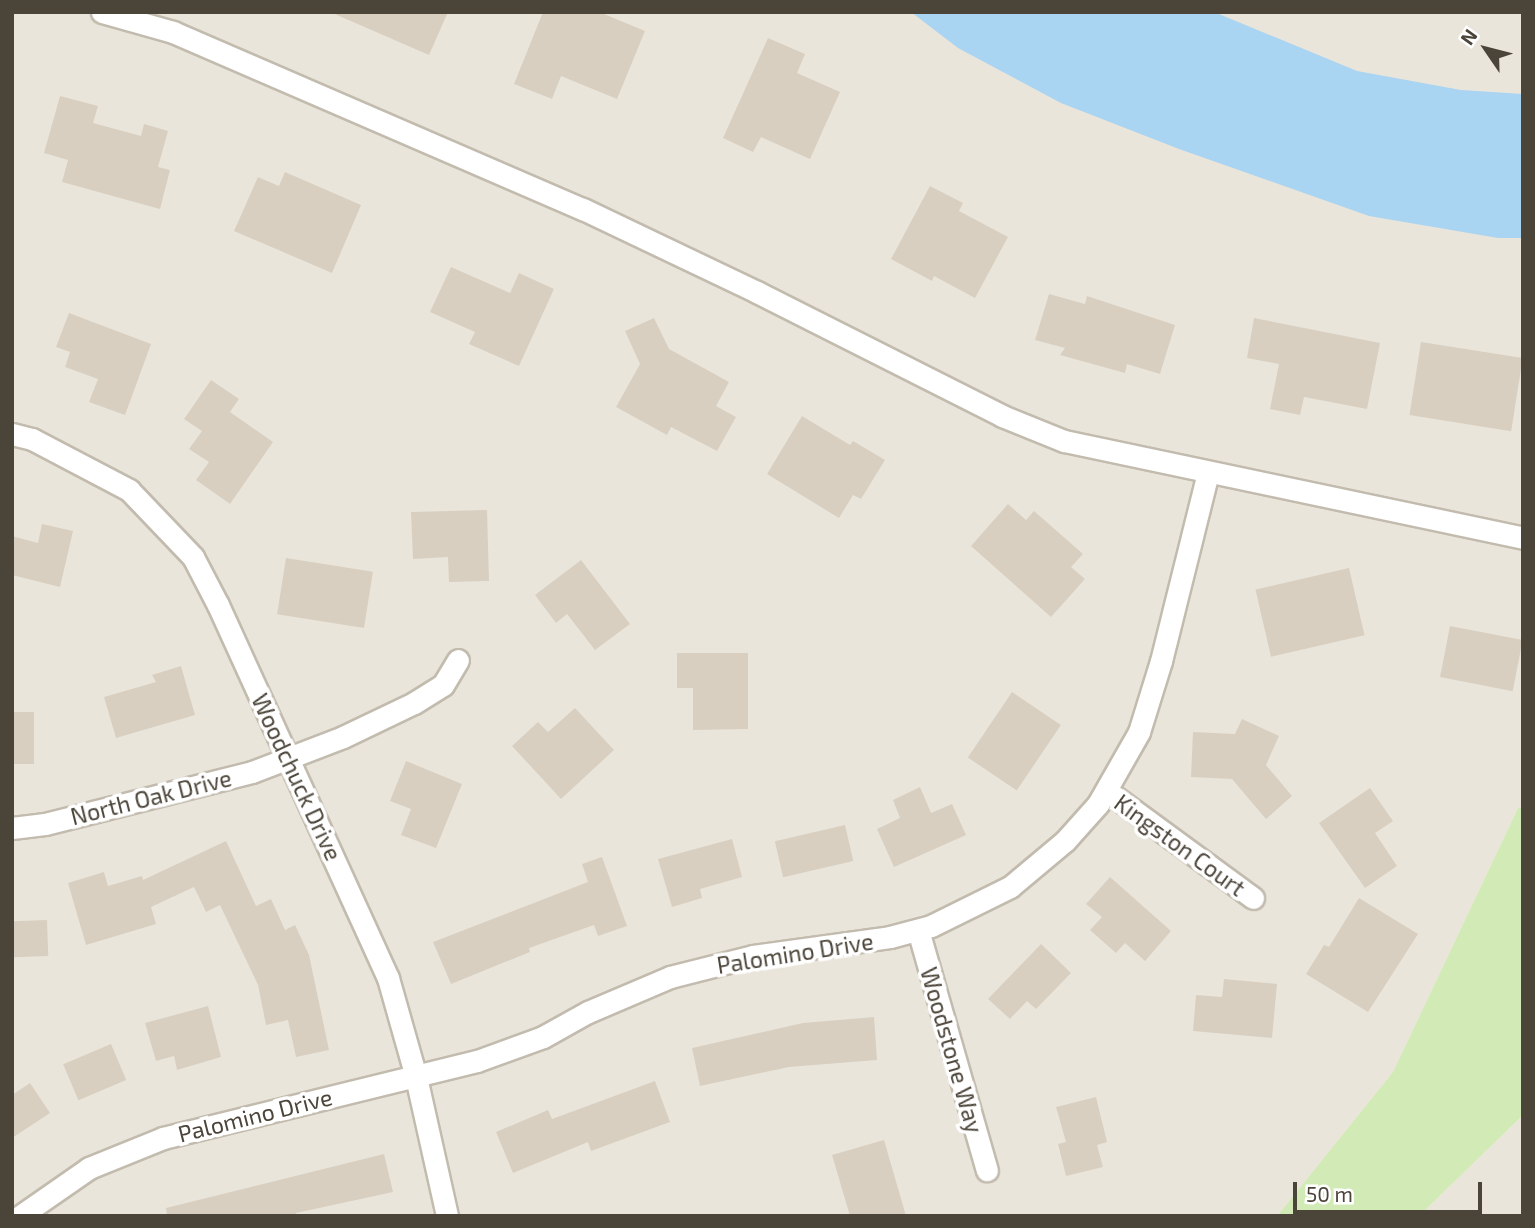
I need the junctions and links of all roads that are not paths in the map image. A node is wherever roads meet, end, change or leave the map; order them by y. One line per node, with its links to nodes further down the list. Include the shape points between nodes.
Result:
1 (102, 12): 3 (street, via 173,32 583,208 1002,416 1065,441)
2 (12, 434): 6 (street, Woodchuck Drive, via 32,439 129,490 193,557)
3 (1208, 473): 4 (street); 7 (street, Palomino Drive, via 1139,732)
4 (1523, 538)
5 (458, 660): 6 (street, North Oak Drive, via 443,685 414,703)
6 (288, 758): 8 (street, North Oak Drive, via 252,772 45,824); 11 (street, Woodchuck Drive, via 388,978)
7 (1107, 791): 9 (street, Kingston Court); 10 (street, Palomino Drive, via 1065,841 1010,887)
8 (12, 828)
9 (1253, 898)
10 (918, 930): 11 (street, Palomino Drive, via 753,956 670,977 515,1049); 12 (street, Woodstone Way)
11 (416, 1077): 13 (street, Palomino Drive, via 163,1138 89,1168); 14 (street, Woodchuck Drive)
12 (987, 1170)
13 (20, 1216)
14 (447, 1216)

